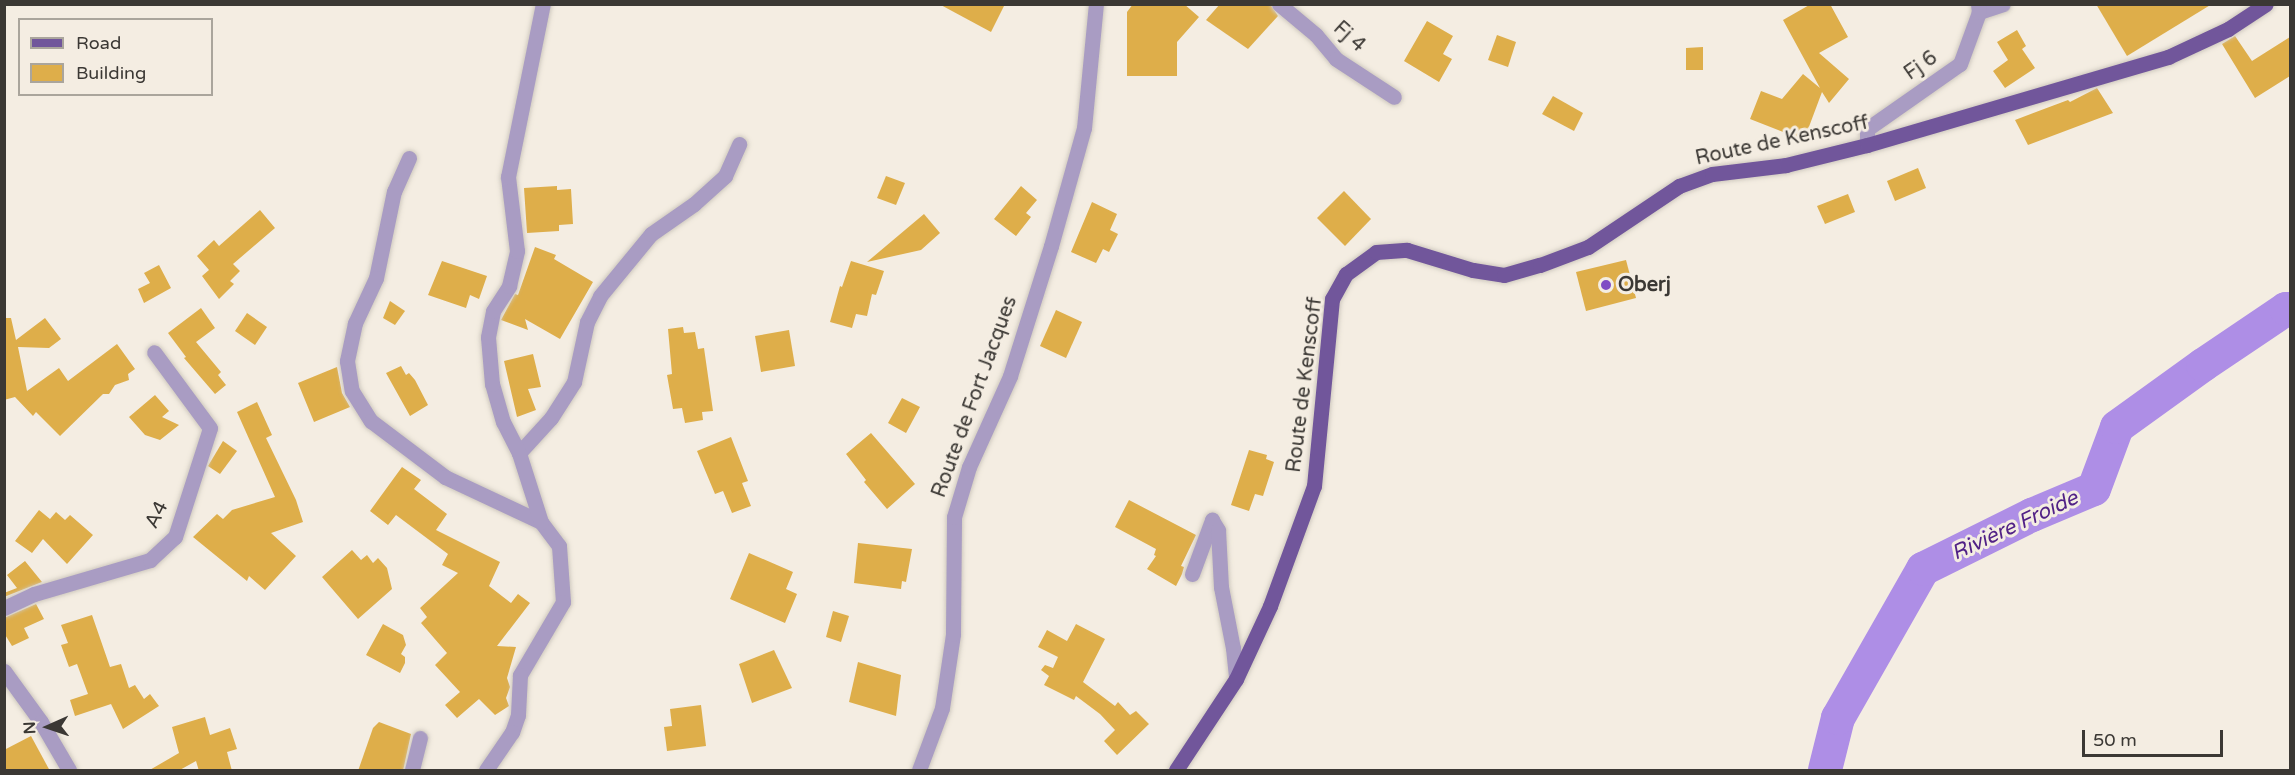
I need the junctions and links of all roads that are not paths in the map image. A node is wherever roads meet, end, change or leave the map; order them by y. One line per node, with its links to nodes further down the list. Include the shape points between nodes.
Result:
1 (543, 4): 12 (street, via 508,177 517,251 509,286 493,311 488,337 492,384 503,422)
2 (1096, 4): 22 (street, Route de Fort Jacques, via 1084,128 1010,376 969,467 954,516 953,634 942,708)
3 (1279, 4): 7 (street, Fj 4, via 1336,58)
4 (2003, 4): 6 (street)
5 (2266, 4): 9 (main road, Route de Kenscoff, via 2228,28 2168,57)
6 (1979, 8): 9 (street, Fj 6, via 1960,64 1867,129)
7 (1394, 96)
8 (739, 144): 12 (street, via 725,176 651,234 600,296 587,322 574,382 551,418)
9 (1867, 145): 17 (main road, Route de Kenscoff, via 1786,165 1712,174 1679,186 1588,246 1504,275 1407,250 1376,252 1346,274 1332,298 1314,486 1270,606)
10 (409, 158): 13 (street, via 394,191 376,278 355,323 347,361 352,391 371,421 445,477)
11 (154, 352): 15 (street, A4, via 210,428 175,537 150,560 34,594)
12 (519, 453): 13 (street)
13 (541, 522): 21 (street, via 559,546 563,602 520,675 518,715 512,732)
14 (1192, 574): 17 (street, via 1212,520 1218,530 1221,587)
15 (4, 608)
16 (4, 671): 19 (street, via 41,722)
17 (1236, 679): 23 (main road, Route de Kenscoff)
18 (420, 738): 20 (street)
19 (69, 771)
20 (412, 771)
21 (486, 771)
22 (919, 771)
23 (1176, 771)

